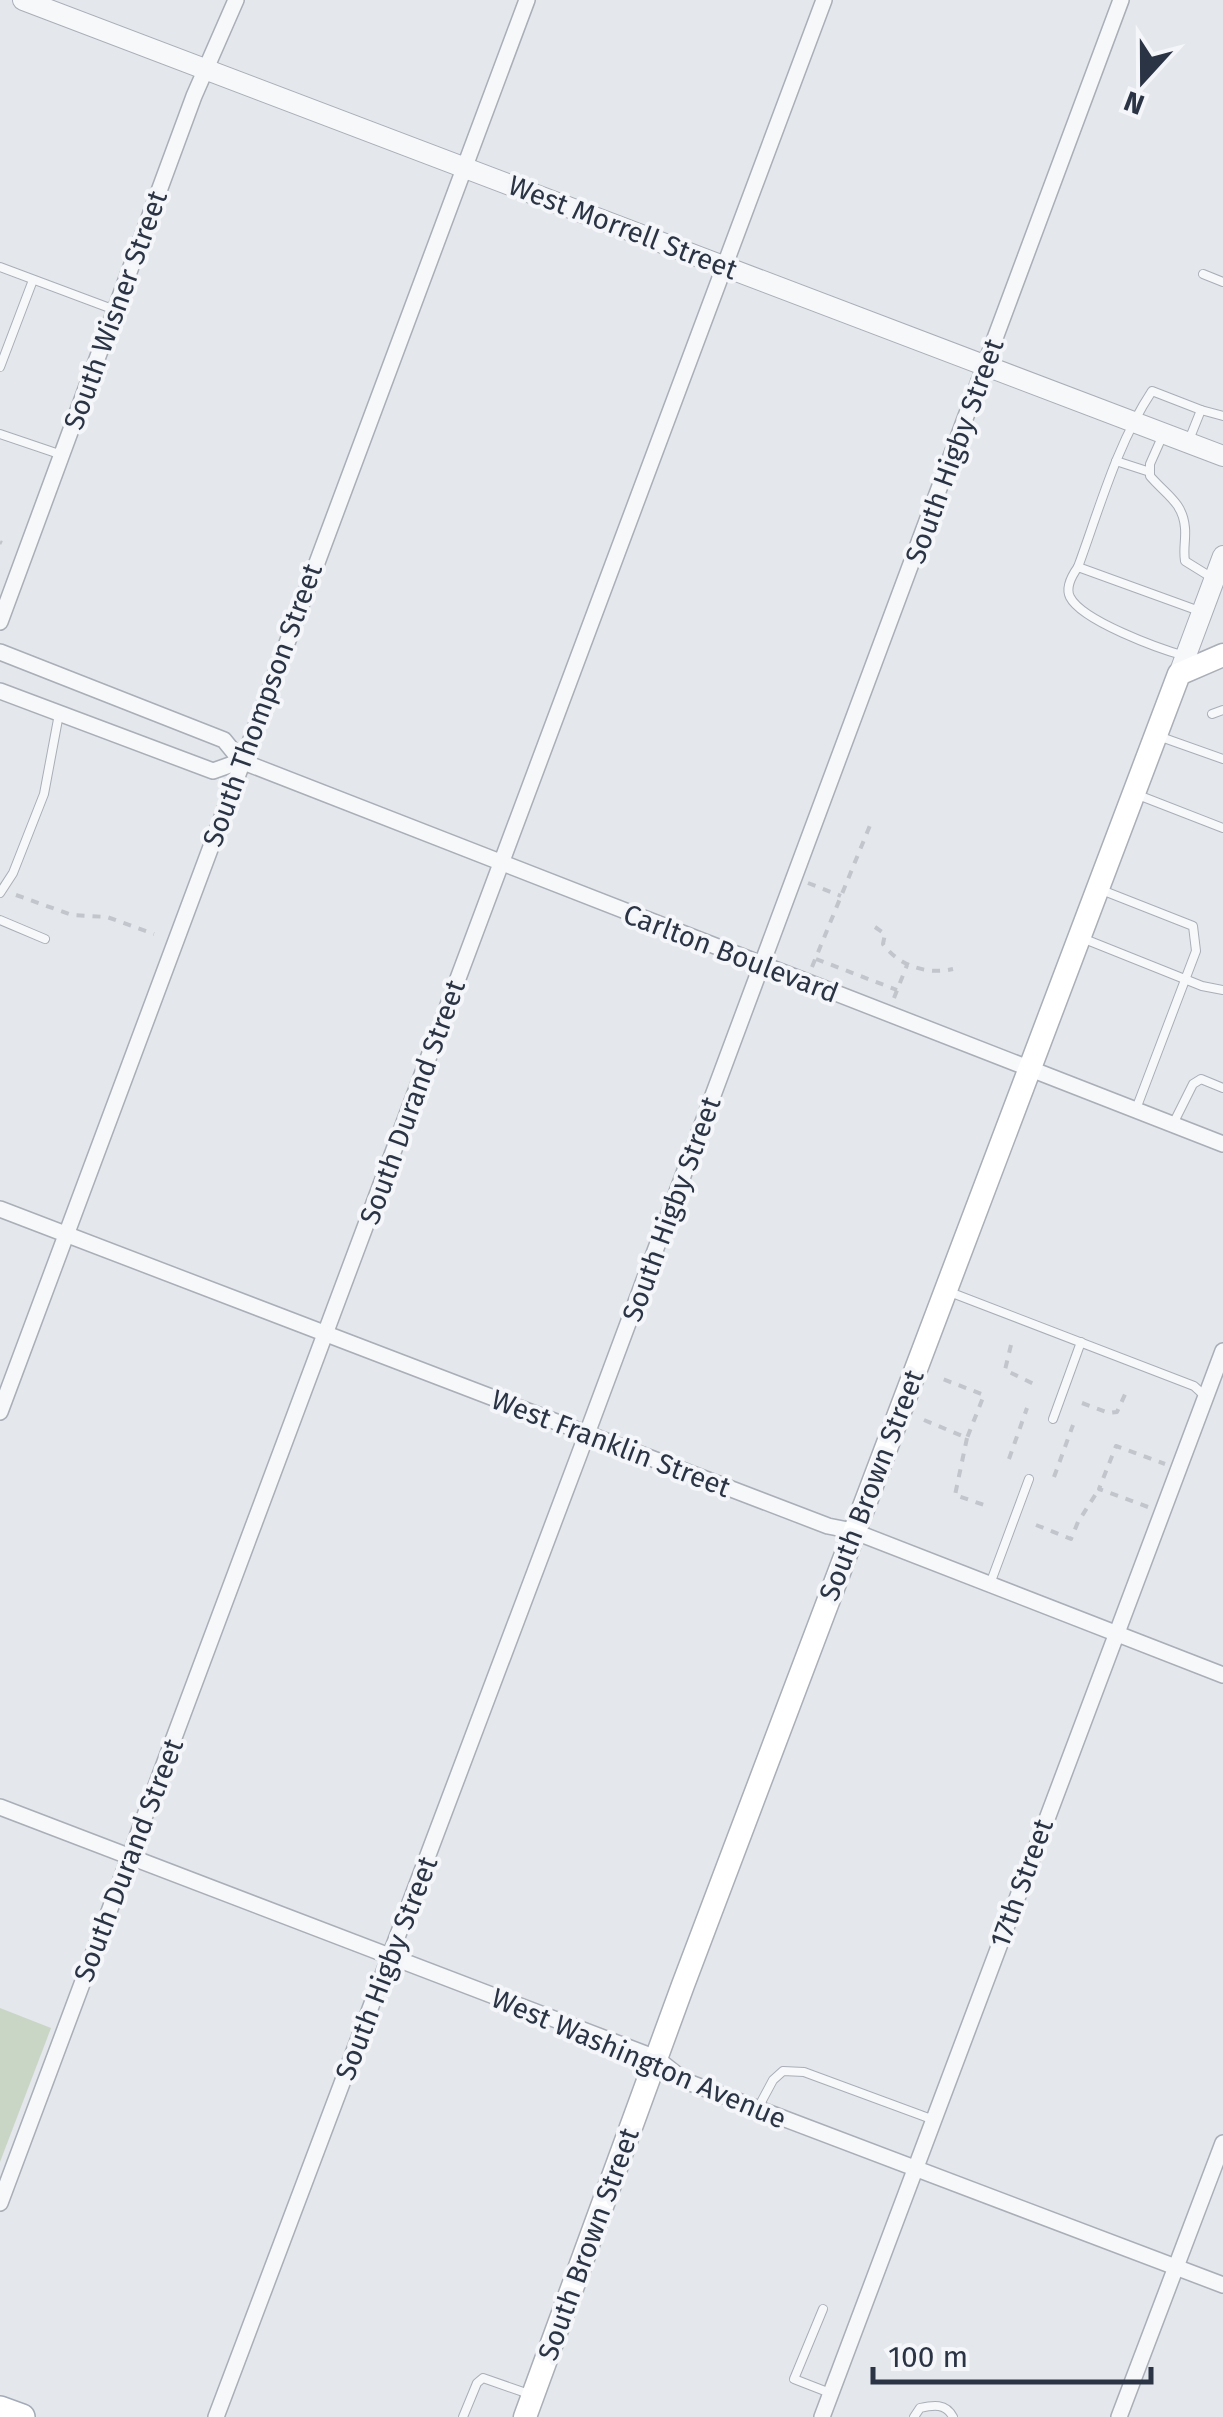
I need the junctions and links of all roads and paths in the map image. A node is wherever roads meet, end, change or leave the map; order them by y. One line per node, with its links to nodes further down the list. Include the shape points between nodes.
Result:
1 (23, 0): 6 (street, West Morrell Street)
2 (236, 0): 6 (street, South Wisner Street)
3 (527, 0): 7 (street, South Thompson Street)
4 (824, 0): 8 (street, South Durand Street)
5 (1121, 0): 14 (street, South Higby Street)
6 (206, 70): 7 (street, West Morrell Street); 13 (street, South Wisner Street)
7 (464, 167): 8 (street, West Morrell Street); 40 (street, South Thompson Street)
8 (723, 265): 14 (street, West Morrell Street); 44 (street, South Durand Street)
9 (0, 267): 11 (lane)
10 (1203, 274): 12 (lane)
11 (33, 280): 13 (lane); 15 (lane)
12 (1223, 282)
13 (115, 310): 22 (street, South Wisner Street)
14 (987, 364): 18 (street, West Morrell Street); 56 (street, South Higby Street)
15 (0, 367)
16 (1200, 410): 17 (lane); 18 (lane, via 1152,390); 21 (lane)
17 (1223, 416)
18 (1133, 420): 19 (street, West Morrell Street); 24 (lane)
19 (1164, 432): 21 (street, West Morrell Street); 25 (lane)
20 (0, 434): 22 (lane)
21 (1188, 443): 23 (street, West Morrell Street)
22 (62, 455): 30 (street, South Wisner Street)
23 (1223, 456)
24 (1116, 461): 25 (lane); 27 (lane)
25 (1150, 472): 28 (lane, via 1182,514 1185,561)
26 (1223, 556): 28 (street, South Brown Street)
27 (1078, 567): 29 (lane); 33 (lane, via 1069,588 1081,608)
28 (1214, 580): 29 (street, South Brown Street)
29 (1202, 612): 33 (street, South Brown Street)
30 (0, 622)
31 (0, 652): 40 (street, Carlton Boulevard, via 224,740)
32 (1223, 656): 33 (main road)
33 (1182, 665): 38 (main road, South Brown Street)
34 (0, 691): 36 (street, Carlton Boulevard)
35 (1223, 710): 37 (lane)
36 (59, 714): 40 (street, Carlton Boulevard, via 213,771); 47 (lane, via 44,794)
37 (1212, 714)
38 (1156, 735): 39 (lane); 41 (main road, South Brown Street)
39 (1223, 759)
40 (240, 761): 44 (street, Carlton Boulevard); 69 (street, South Thompson Street)
41 (1134, 794): 43 (lane); 46 (main road, South Brown Street)
42 (870, 823): 48 (path)
43 (1223, 828)
44 (500, 864): 56 (street, Carlton Boulevard); 71 (street, South Durand Street)
45 (806, 882): 48 (path)
46 (1096, 888): 52 (main road, South Brown Street); 59 (lane, via 1192,926 1196,951)
47 (1, 891): 51 (path)
48 (841, 896): 54 (path)
49 (0, 920): 53 (lane)
50 (875, 927): 55 (path, via 893,957)
51 (154, 934)
52 (1078, 936): 59 (lane); 63 (main road, South Brown Street)
53 (45, 940)
54 (816, 959): 57 (path); 60 (path)
55 (907, 963): 58 (path, via 933,974); 60 (path)
56 (762, 965): 63 (street, Carlton Boulevard); 85 (street, South Higby Street)
57 (812, 967)
58 (953, 969)
59 (1184, 979): 61 (lane); 65 (lane)
60 (897, 990): 62 (path)
61 (1223, 990)
62 (894, 998)
63 (1030, 1066): 65 (street, Carlton Boulevard); 70 (main road, South Brown Street)
64 (1223, 1088): 66 (lane, via 1201,1078)
65 (1136, 1109): 66 (street, Carlton Boulevard)
66 (1173, 1124): 67 (street, Carlton Boulevard)
67 (1223, 1144)
68 (0, 1208): 69 (street, West Franklin Street)
69 (67, 1234): 71 (street, West Franklin Street); 81 (street, South Thompson Street)
70 (944, 1290): 72 (lane); 95 (main road, South Brown Street)
71 (326, 1334): 85 (street, West Franklin Street); 100 (street, South Durand Street)
72 (1081, 1342): 78 (lane, via 1194,1386); 82 (lane)
73 (1011, 1345): 76 (path, via 1005,1370)
74 (1223, 1351): 78 (street, 17th Street)
75 (940, 1378): 86 (path, via 984,1395)
76 (1036, 1385)
77 (1127, 1390): 79 (path, via 1117,1412)
78 (1206, 1397): 97 (street, 17th Street)
79 (1082, 1403)
80 (1027, 1408): 87 (path)
81 (0, 1412)
82 (1053, 1419)
83 (924, 1420): 86 (path)
84 (1074, 1425): 89 (path)
85 (587, 1434): 95 (street, West Franklin Street); 101 (street, South Higby Street)
86 (967, 1438): 93 (path, via 955,1495)
87 (1008, 1458)
88 (1165, 1464): 91 (path, via 1116,1446)
89 (1054, 1477)
90 (1029, 1478): 96 (lane)
91 (1099, 1490): 92 (path); 94 (path, via 1071,1540)
92 (1148, 1507)
93 (990, 1508)
94 (1036, 1526)
95 (853, 1532): 96 (street, West Franklin Street); 102 (main road, South Brown Street)
96 (990, 1584): 97 (street, West Franklin Street)
97 (1116, 1633): 98 (street, West Franklin Street); 104 (street, 17th Street)
98 (1223, 1676)
99 (0, 1807): 100 (street, West Washington Avenue)
100 (129, 1856): 101 (street, West Washington Avenue); 107 (street, South Durand Street)
101 (390, 1956): 102 (street, West Washington Avenue); 115 (street, South Higby Street)
102 (656, 2058): 103 (street, West Washington Avenue, via 685,2081); 112 (main road, South Brown Street)
103 (758, 2108): 104 (lane, via 773,2080 794,2071); 106 (street, West Washington Avenue)
104 (934, 2120): 106 (street, 17th Street)
105 (1223, 2143): 108 (street)
106 (914, 2170): 108 (street, West Washington Avenue); 111 (street, 17th Street)
107 (0, 2203)
108 (1176, 2268): 109 (street, West Washington Avenue); 120 (street)
109 (1223, 2285)
110 (823, 2308): 111 (lane, via 794,2378)
111 (830, 2392): 117 (street, 17th Street)
112 (529, 2406): 116 (lane, via 483,2378)
113 (0, 2408): 114 (main road)
114 (22, 2417)
115 (216, 2417)
116 (462, 2417)
117 (822, 2417)
118 (914, 2417): 119 (lane, via 932,2405)
119 (953, 2417)
120 (1119, 2417)

